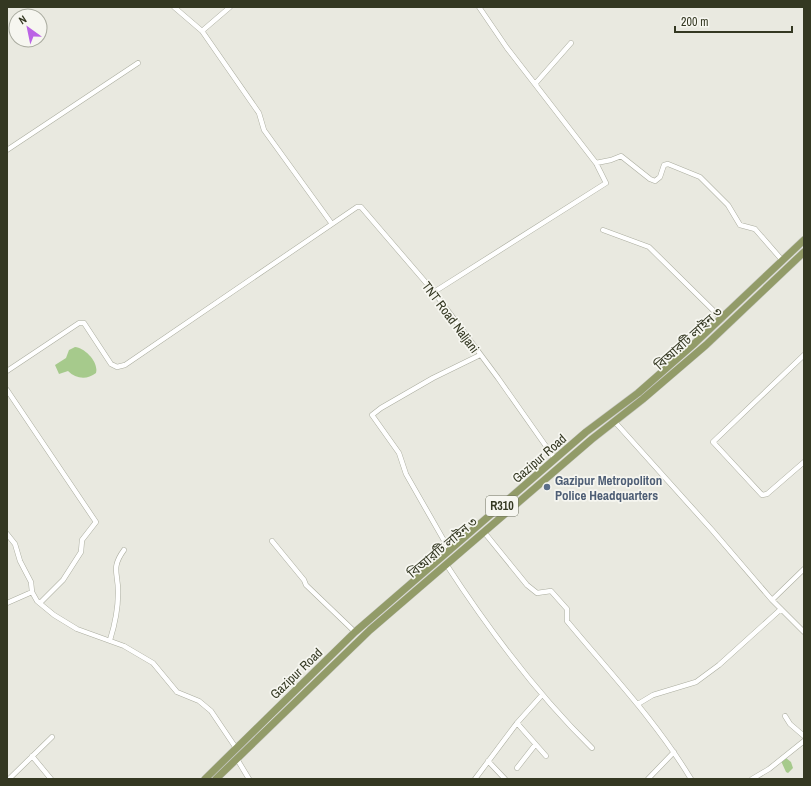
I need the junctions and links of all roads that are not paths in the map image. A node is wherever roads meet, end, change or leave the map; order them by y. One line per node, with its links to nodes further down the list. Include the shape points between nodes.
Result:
1 (174, 7): 4 (street)
2 (230, 7): 4 (street)
3 (479, 7): 7 (street)
4 (202, 31): 10 (street, via 259,113 264,130)
5 (571, 44): 7 (street)
6 (138, 63): 8 (street)
7 (535, 84): 9 (street)
8 (7, 150)
9 (596, 163): 15 (street, via 621,156 655,181 660,177 664,165 685,169 700,177 728,204 740,225 755,230); 16 (street, via 606,183)
10 (332, 224): 16 (street, TNT Road Naljani, via 357,207 361,207); 20 (street, via 125,365 117,367 111,364 84,324 79,323)
11 (603, 230): 17 (street, via 649,247)
12 (804, 240): 15 (main road, Gazipur Road / R310)
13 (804, 246): 59 (main road, বিআরটি লাইন ৩, via 730,317 641,396 589,436 373,621)
14 (804, 252): 22 (main road, Gazipur Road / R310, via 706,344)
15 (782, 260): 17 (main road, Gazipur Road / R310)
16 (434, 292): 18 (street, TNT Road Naljani)
17 (722, 319): 23 (main road, Gazipur Road / R310, via 638,393)
18 (480, 355): 23 (street, TNT Road Naljani); 29 (street, via 434,378 372,415 400,453 406,474)
19 (804, 355): 24 (street, via 714,442 762,495 767,494)
20 (7, 371)
21 (7, 390): 35 (street, via 96,522 82,540 81,552 63,580)
22 (615, 422): 25 (main road, Gazipur Road / R310); 33 (street)
23 (555, 459): 29 (main road, Gazipur Road / R310)
24 (803, 465)
25 (484, 532): 30 (main road, Gazipur Road / R310); 41 (street, via 527,585 537,593 551,591 567,609 567,621)
26 (7, 534): 32 (street, via 15,544 31,582)
27 (272, 541): 37 (street, via 306,585)
28 (124, 550): 39 (street, via 118,557 115,569 118,583 117,610)
29 (450, 551): 37 (main road, Gazipur Road / R310)
30 (446, 564): 40 (street, via 479,614); 53 (main road, Gazipur Road / R310, via 370,630)
31 (804, 569): 33 (street)
32 (32, 592): 34 (street); 35 (street)
33 (772, 600): 36 (street)
34 (7, 603)
35 (40, 603): 39 (street, via 77,629)
36 (781, 609): 38 (street); 41 (street, via 719,665 696,682 653,695)
37 (354, 632): 48 (main road, Gazipur Road / R310)
38 (804, 632)
39 (110, 640): 48 (street, via 153,663 177,692 203,704 211,711)
40 (542, 695): 43 (street); 49 (street)
41 (638, 704): 50 (street)
42 (785, 716): 44 (street)
43 (517, 723): 47 (street); 54 (street)
44 (804, 736)
45 (52, 737): 51 (street)
46 (804, 741): 66 (street)
47 (535, 745): 52 (street); 55 (street)
48 (236, 748): 58 (main road, Gazipur Road / R310)
49 (592, 748)
50 (674, 752): 64 (street); 65 (street)
51 (32, 756): 56 (street); 57 (street)
52 (546, 756)
53 (237, 759): 60 (main road, Gazipur Road / R310); 61 (street)
54 (488, 761): 62 (street); 63 (street)
55 (517, 768)
56 (9, 779)
57 (52, 779)
58 (205, 779)
59 (210, 779)
60 (216, 779)
61 (249, 779)
62 (475, 779)
63 (505, 779)
64 (648, 779)
65 (691, 779)
66 (752, 779)

